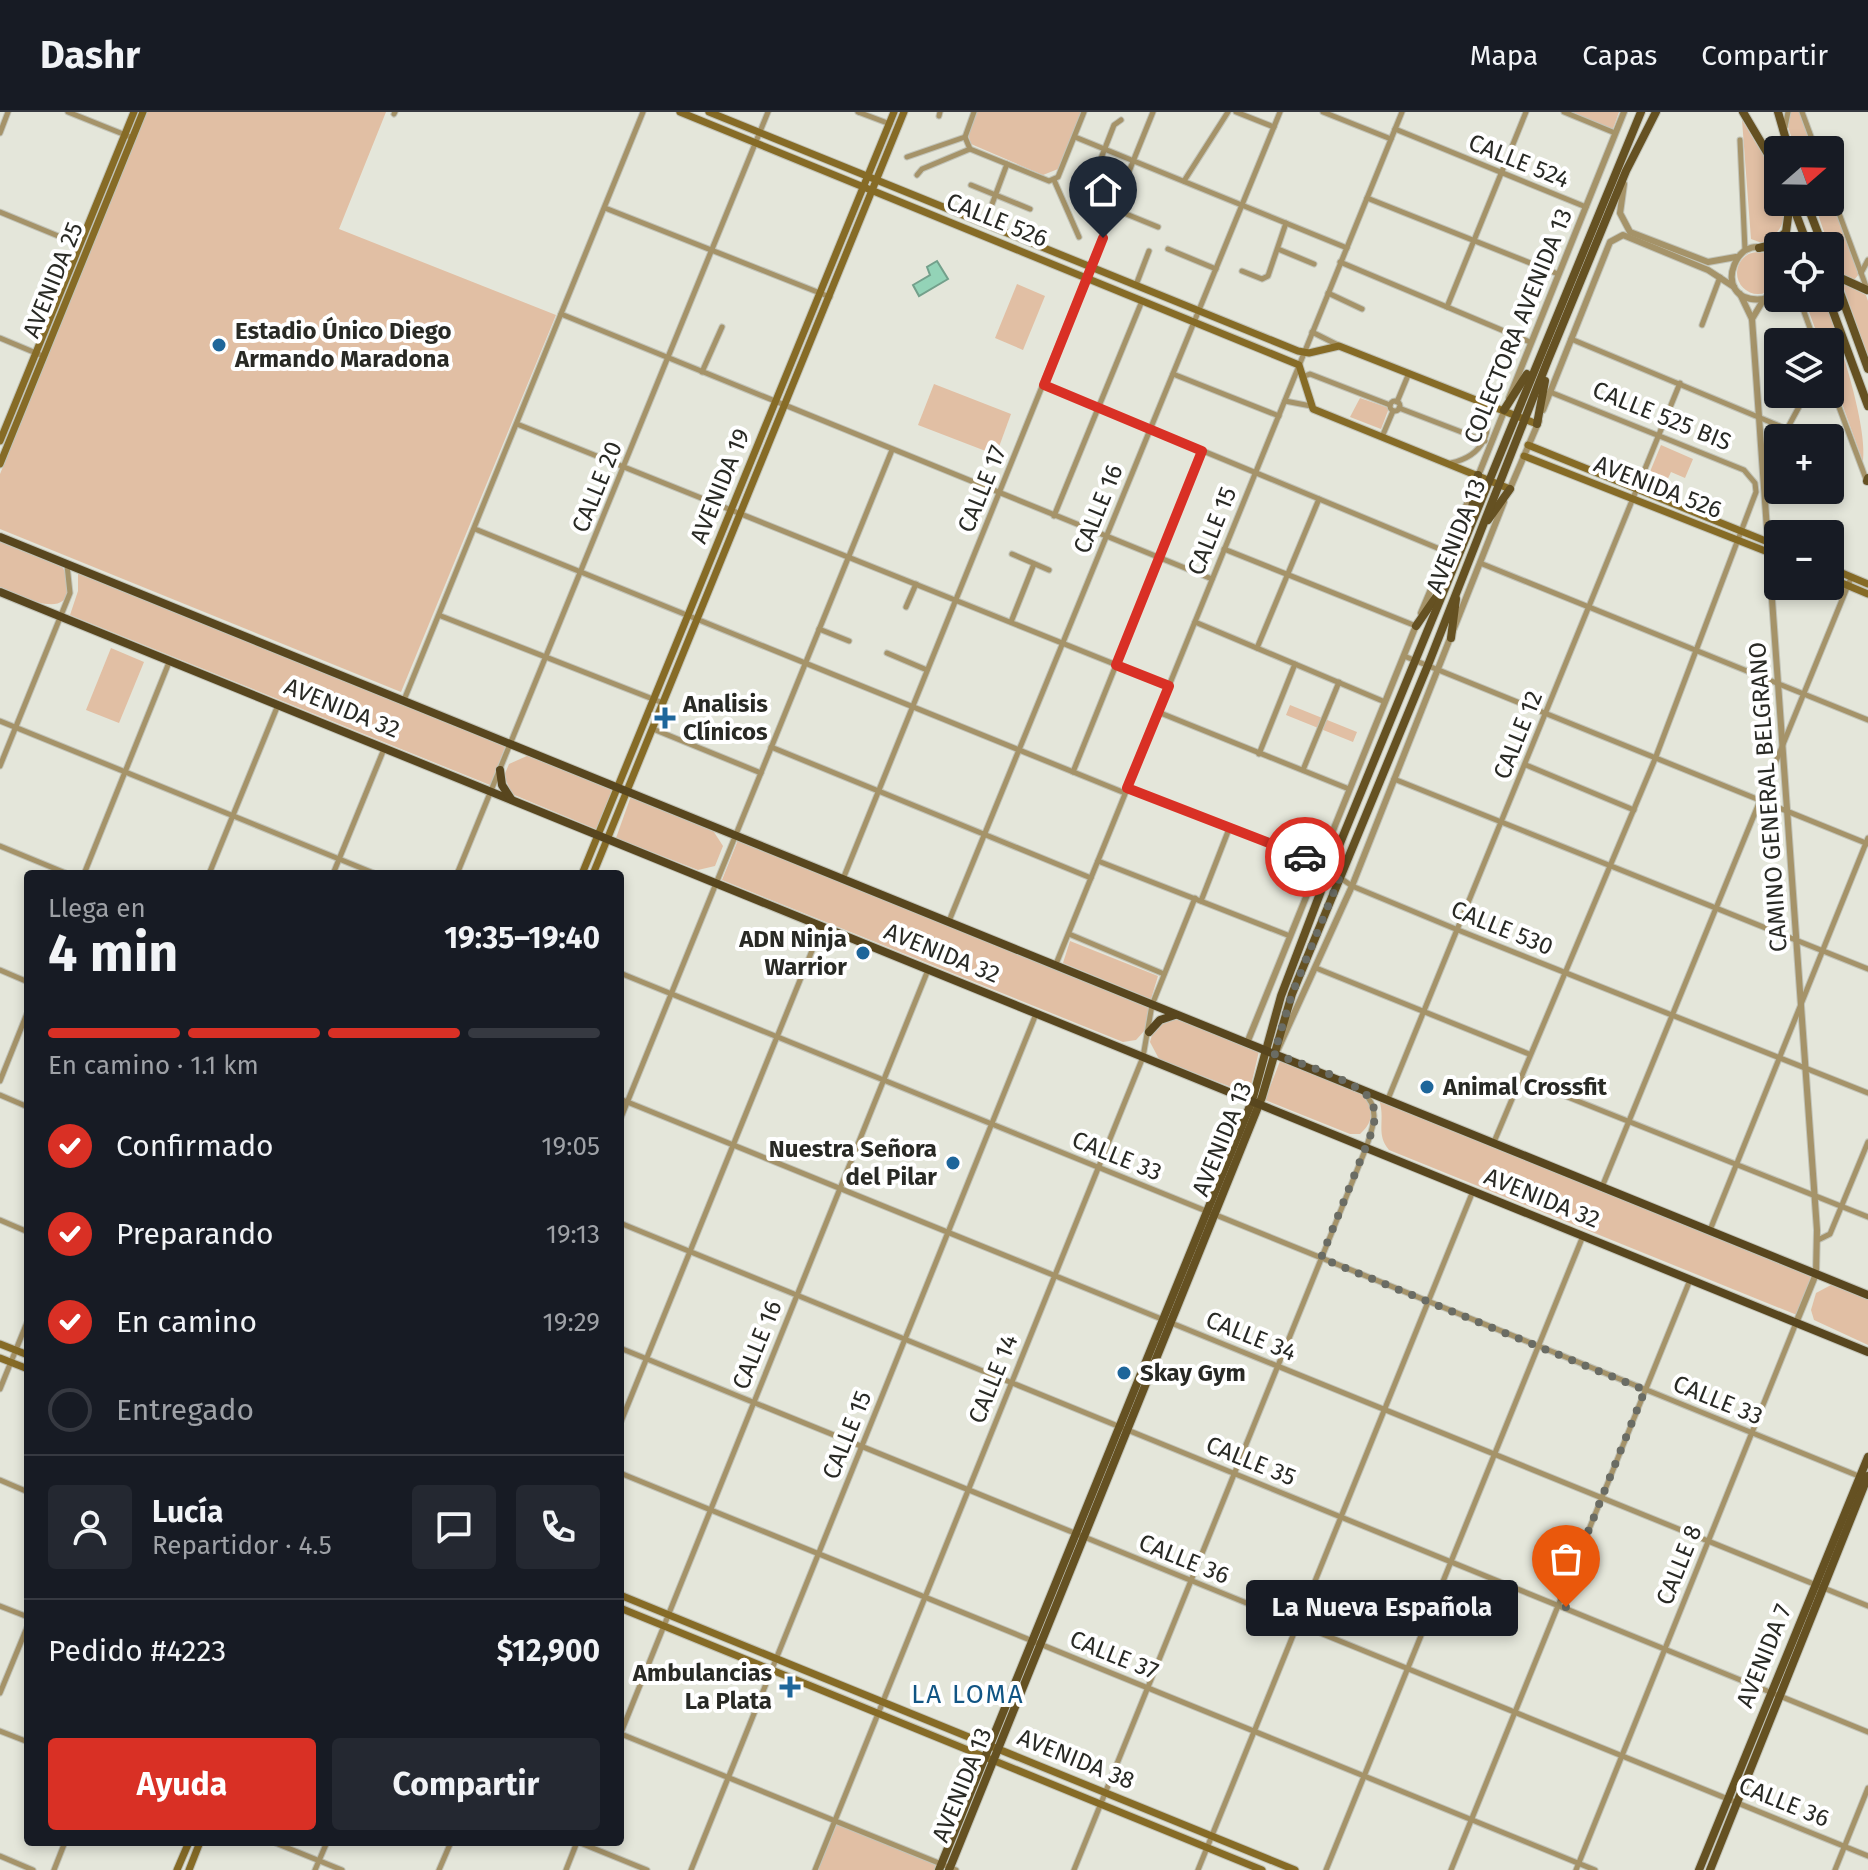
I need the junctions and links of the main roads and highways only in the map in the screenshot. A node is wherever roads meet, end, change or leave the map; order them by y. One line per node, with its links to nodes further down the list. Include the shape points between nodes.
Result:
1 (134, 112): 11 (main road, AVENIDA 25)
2 (143, 112): 11 (main road, AVENIDA 25)
3 (680, 112): 16 (main road, CALLE 526)
4 (709, 112): 14 (main road, CALLE 526)
5 (894, 112): 14 (main road, AVENIDA 19)
6 (904, 112): 15 (main road, AVENIDA 19)
7 (1641, 112): 25 (main road, AVENIDA 13)
8 (1656, 112): 25 (main road, AVENIDA 13)
9 (1743, 112): 13 (main road)
10 (1778, 112): 12 (main road)
11 (129, 136): 32 (main road, AVENIDA 25)
12 (1785, 136)
13 (1764, 147)
14 (869, 177): 15 (main road, CALLE 526); 16 (main road, AVENIDA 19)
15 (878, 180): 17 (main road, AVENIDA 19); 28 (main road, CALLE 526, via 1304,352 1339,346)
16 (864, 187): 17 (main road, CALLE 526); 22 (main road, AVENIDA 19)
17 (874, 191): 22 (main road, AVENIDA 19); 36 (main road, CALLE 526, via 1299,365 1311,406)
18 (1788, 216): 19 (main road, via 1786,232)
19 (1759, 248)
20 (1844, 280): 21 (main road)
21 (1868, 292)
22 (826, 295): 54 (main road, AVENIDA 19)
23 (1844, 303): 26 (main road)
24 (1833, 312): 27 (main road)
25 (1544, 358): 28 (main road); 29 (main road, AVENIDA 13); 30 (main road, AVENIDA 13); 31 (main road)
26 (1868, 369)
27 (1868, 406)
28 (1504, 410): 29 (main road)
29 (1515, 415): 30 (main road); 37 (main road, AVENIDA 13)
30 (1526, 419): 31 (main road); 37 (main road, AVENIDA 13)
31 (1537, 424)
32 (3, 439): 35 (main road, AVENIDA 25)
33 (1528, 445): 42 (main road, AVENIDA 526)
34 (1524, 456): 43 (main road, AVENIDA 526)
35 (0, 464)
36 (1478, 475): 37 (main road); 40 (main road)
37 (1494, 482): 38 (main road); 39 (main road, AVENIDA 13); 40 (main road, AVENIDA 13)
38 (1510, 489): 39 (main road)
39 (1478, 533): 48 (main road, AVENIDA 13)
40 (1467, 534): 45 (main road, AVENIDA 13)
41 (0, 537): 56 (highway, AVENIDA 32)
42 (1764, 540)
43 (1764, 550)
44 (1844, 578): 47 (main road)
45 (1447, 580): 52 (main road); 63 (main road, AVENIDA 13, via 1329,870)
46 (1844, 581): 47 (main road)
47 (1850, 582): 49 (main road); 51 (main road)
48 (1459, 583): 53 (main road); 64 (main road, AVENIDA 13, via 1292,994)
49 (1868, 584)
50 (0, 592): 57 (highway, AVENIDA 32)
51 (1868, 594)
52 (1416, 626)
53 (1451, 638)
54 (659, 701): 56 (main road, AVENIDA 19); 56 (main road, AVENIDA 19, via 653,729)
55 (500, 770): 57 (highway)
56 (622, 790): 58 (main road, AVENIDA 19); 61 (highway, AVENIDA 32)
57 (511, 799): 58 (highway, AVENIDA 32)
58 (603, 836): 59 (main road, AVENIDA 19); 60 (main road, AVENIDA 19); 65 (highway, AVENIDA 32)
59 (584, 870)
60 (594, 870)
61 (1176, 1015): 62 (highway, via 1160,1020); 63 (highway, AVENIDA 32)
62 (1149, 1032)
63 (1265, 1050): 64 (highway, AVENIDA 32); 65 (main road, AVENIDA 13)
64 (1274, 1054): 65 (main road, AVENIDA 13); 66 (highway, AVENIDA 32)
65 (1256, 1102): 68 (highway, AVENIDA 32); 76 (main road, AVENIDA 13)
66 (1868, 1295)
67 (0, 1344): 69 (main road)
68 (1868, 1352)
69 (24, 1353)
70 (0, 1358): 71 (main road)
71 (24, 1367)
72 (1868, 1457): 73 (main road, AVENIDA 7)
73 (1866, 1478): 78 (main road, AVENIDA 7)
74 (624, 1597): 76 (main road, AVENIDA 38)
75 (624, 1610): 77 (main road, AVENIDA 38)
76 (994, 1747): 77 (main road, AVENIDA 13); 85 (main road, AVENIDA 38)
77 (989, 1759): 81 (main road, AVENIDA 13); 84 (main road, AVENIDA 38)
78 (1732, 1801): 86 (main road, AVENIDA 7); 87 (main road, AVENIDA 7)
79 (187, 1846): 82 (main road)
80 (198, 1846): 83 (main road)
81 (947, 1868)
82 (177, 1870)
83 (189, 1870)
84 (1262, 1870)
85 (1295, 1870)
86 (1699, 1870)
87 (1710, 1870)

